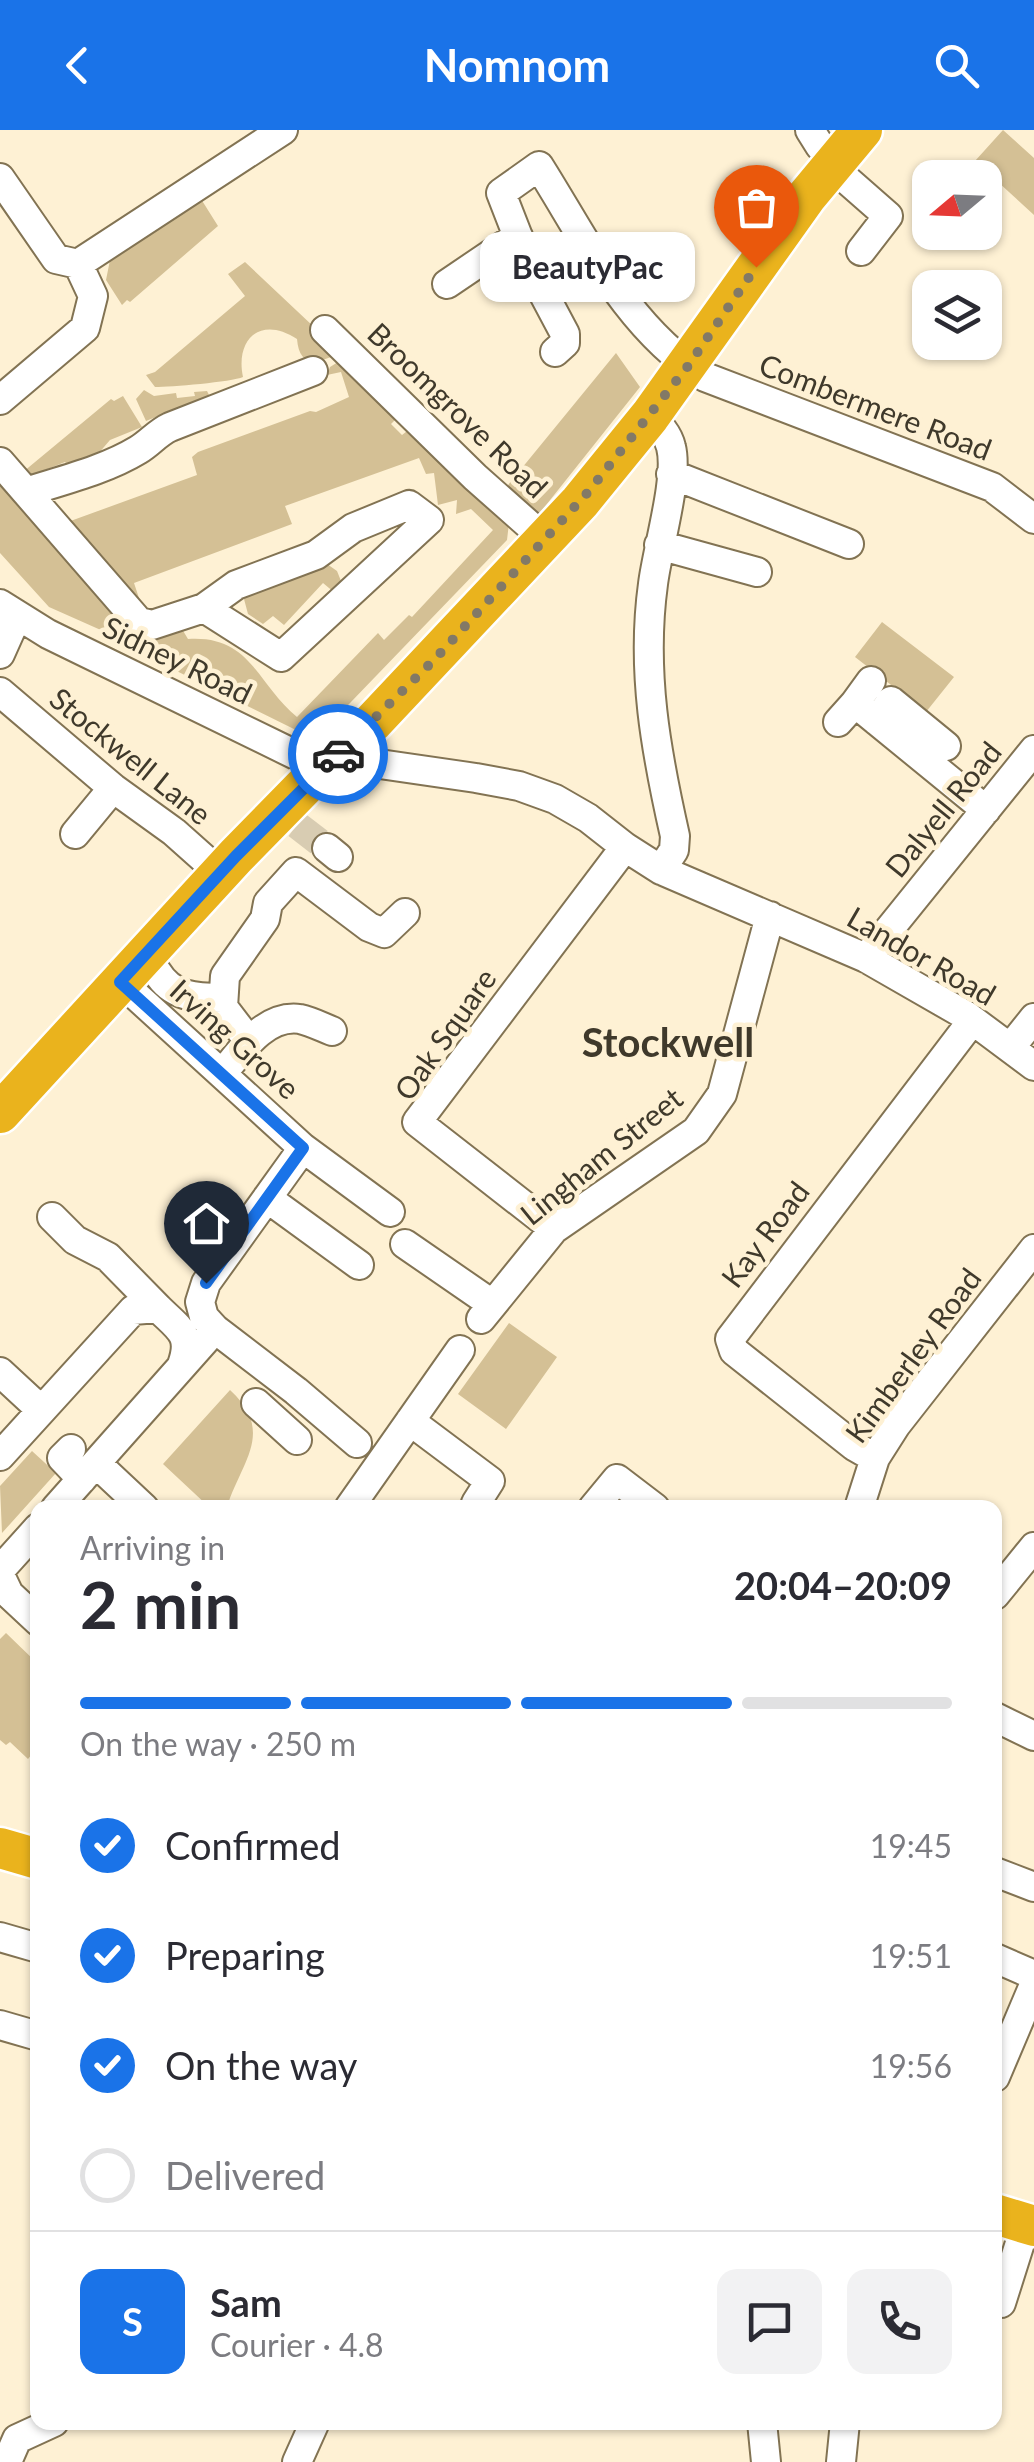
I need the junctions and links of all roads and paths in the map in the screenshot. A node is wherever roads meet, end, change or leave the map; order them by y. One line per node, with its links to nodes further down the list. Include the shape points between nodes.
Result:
1 (283, 130): 6 (street)
2 (835, 146): 5 (street, via 888,216); 10 (highway)
3 (0, 178): 6 (street, via 56,259)
4 (518, 236): 7 (street); 9 (street, via 565,334); 10 (street, Combermere Road, via 501,193 539,166 628,308)
5 (861, 251)
6 (78, 264): 12 (street, via 93,296 85,328)
7 (447, 284)
8 (325, 330): 18 (street, Broomgrove Road)
9 (555, 352)
10 (688, 366): 13 (highway); 17 (street, Combermere Road, via 992,487)
11 (313, 371): 16 (street, via 170,427 101,467)
12 (0, 400)
13 (650, 416): 15 (street, via 670,441); 18 (highway)
14 (0, 462): 16 (street)
15 (671, 474): 19 (street); 20 (street)
16 (26, 492): 24 (street, via 139,622 152,625)
17 (1031, 511)
18 (545, 539): 30 (highway)
19 (848, 544)
20 (659, 545): 22 (street); 35 (street, via 648,686 675,836)
21 (332, 546): 23 (street); 23 (street, via 353,528 408,505 429,520); 24 (street, via 236,585)
22 (758, 572)
23 (358, 585): 24 (street, via 281,657)
24 (204, 608)
25 (9, 610): 26 (street); 30 (street, Sidney Road, via 281,749)
26 (0, 654)
27 (0, 692): 31 (street, Stockwell Lane)
28 (946, 746): 32 (street, via 891,701 860,707)
29 (1034, 750): 32 (street, Dalyell Road)
30 (330, 760): 34 (street, Sidney Road, via 519,786 588,818); 36 (highway, via 289,818)
31 (113, 788): 33 (street); 36 (street, Stockwell Lane)
32 (986, 810): 39 (street, Dalyell Road)
33 (75, 834)
34 (624, 848): 35 (street, Landor Road); 54 (street, Oak Square, via 417,1122)
35 (661, 870): 38 (street, Landor Road)
36 (220, 873): 40 (highway)
37 (406, 913): 41 (street, via 384,933 369,928 296,872 268,903 265,919 224,976)
38 (770, 916): 39 (street, Landor Road); 54 (street, Lingham Street, via 722,1094 696,1131)
39 (866, 958): 43 (street, Landor Road)
40 (139, 977): 41 (street, via 182,995); 48 (street, Irving Grove); 49 (highway)
41 (222, 998): 45 (street)
42 (1034, 1018): 46 (street)
43 (972, 1022): 46 (street, Landor Road); 71 (street, Kay Road, via 730,1339 734,1351)
44 (332, 1031): 45 (street, via 298,1019 266,1026)
45 (249, 1041): 48 (street)
46 (1010, 1048): 47 (street, Landor Road)
47 (1034, 1066)
48 (222, 1074): 50 (street, Irving Grove)
49 (0, 1113)
50 (303, 1148): 51 (street); 52 (street, Irving Grove)
51 (267, 1198): 58 (street); 59 (street, via 206,1283)
52 (390, 1212)
53 (52, 1217): 59 (street)
54 (554, 1229): 56 (street, Lingham Street, via 486,1311)
55 (108, 1241): 59 (street)
56 (405, 1244)
57 (1034, 1249): 71 (street, Kimberley Road)
58 (360, 1265)
59 (175, 1309): 60 (street); 62 (street, via 188,1350); 65 (street, via 134,1310)
60 (215, 1329): 62 (street); 64 (street)
61 (460, 1350): 66 (street)
62 (182, 1365): 72 (street)
63 (0, 1372): 65 (street)
64 (296, 1391): 67 (street, via 264,1410); 69 (street)
65 (40, 1409): 70 (street)
66 (410, 1421): 69 (street); 76 (street, via 490,1481)
67 (298, 1440)
68 (70, 1449): 72 (street, via 62,1458)
69 (366, 1451): 75 (street)
70 (0, 1456)
71 (875, 1458): 79 (street, Kimberley Road)
72 (89, 1471): 73 (street); 74 (street)
73 (63, 1500)
74 (132, 1500)
75 (351, 1500)
76 (477, 1500)
77 (599, 1500): 78 (street, via 617,1478)
78 (645, 1500)
79 (862, 1500)
80 (30, 1536): 82 (street)
81 (1034, 1547): 83 (street)
82 (3, 1563): 84 (street, via 9,1594)
83 (1002, 1586)
84 (30, 1614)
85 (1002, 1720): 86 (street)
86 (1034, 1736)
87 (0, 1848): 88 (highway)
88 (30, 1857)
89 (1002, 1875): 90 (street)
90 (1034, 1887)
91 (0, 1937): 92 (street)
92 (30, 1946)
93 (1002, 1961): 94 (street)
94 (1034, 1974)
95 (1034, 1985): 96 (street)
96 (1006, 2019)
97 (0, 2025): 98 (street)
98 (30, 2034)
99 (1019, 2221): 100 (street)
100 (1002, 2298)
101 (36, 2430): 106 (street, via 17,2438)
102 (309, 2430): 107 (street)
103 (763, 2430): 105 (street)
104 (843, 2430): 108 (street)
105 (767, 2461)
106 (8, 2462)
107 (297, 2462)
108 (840, 2462)

